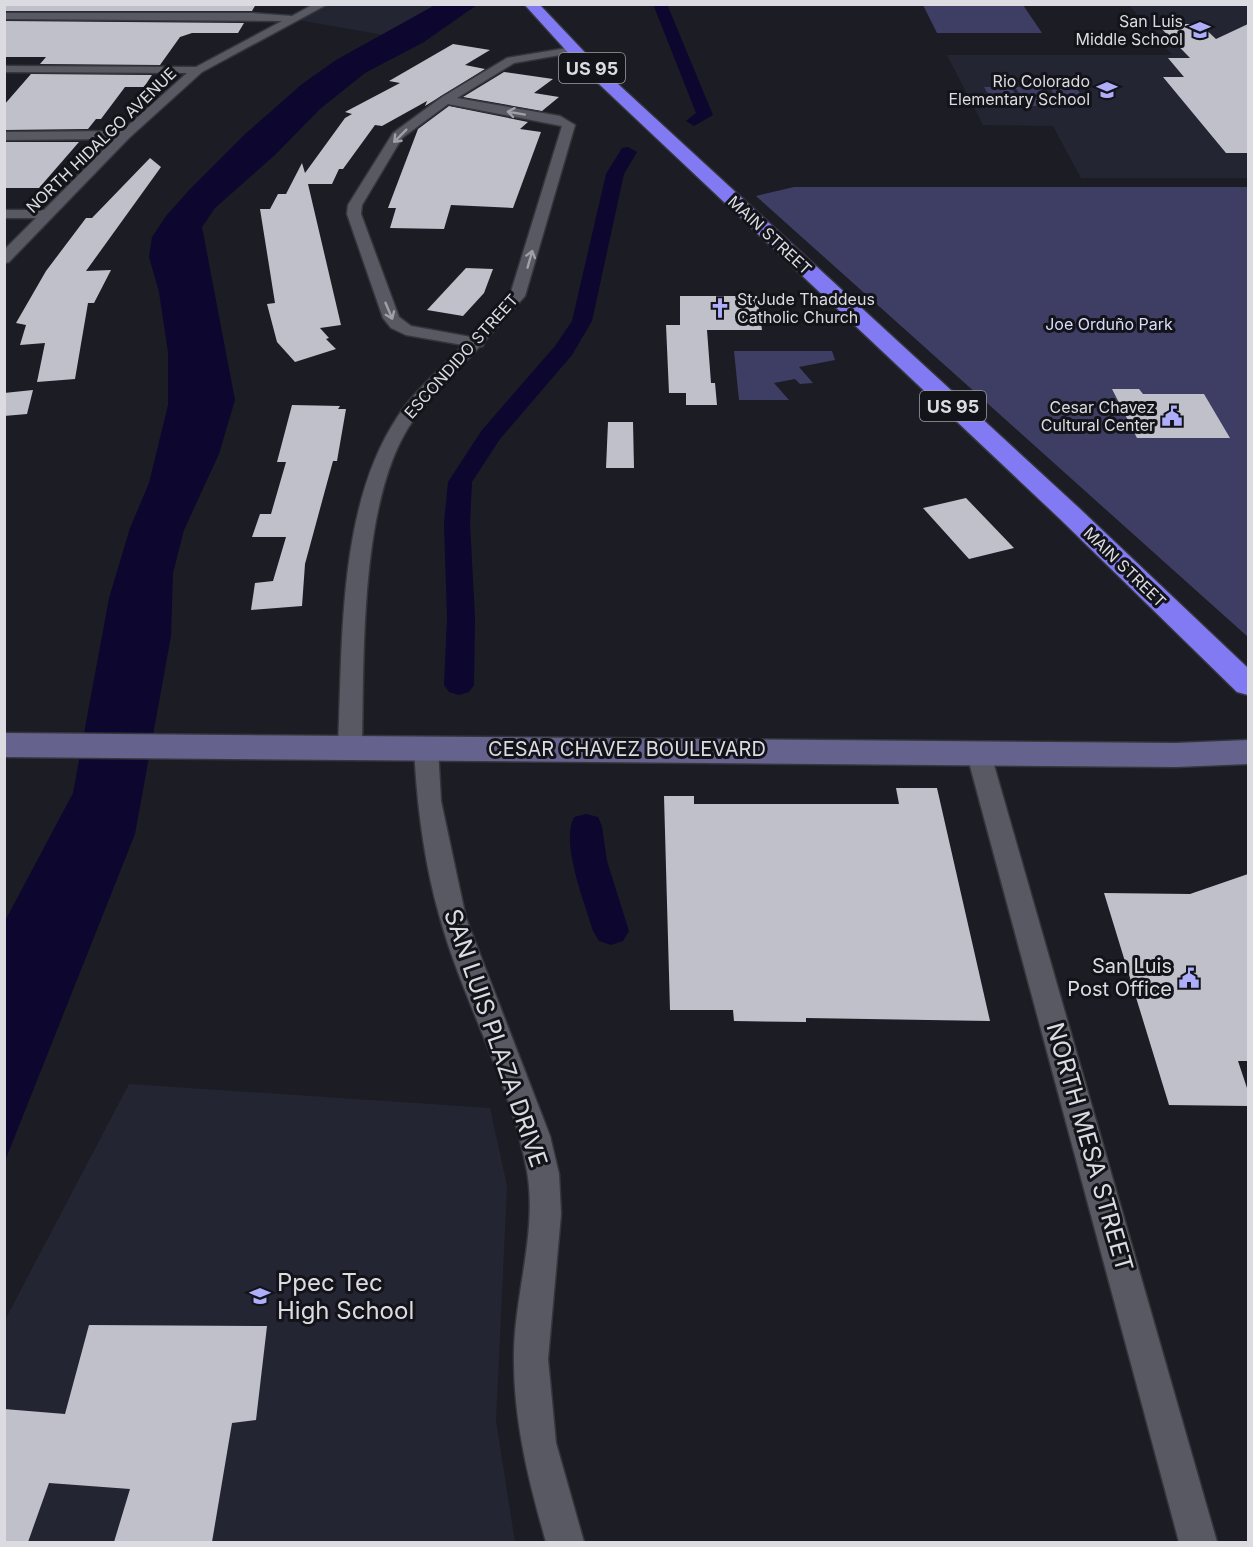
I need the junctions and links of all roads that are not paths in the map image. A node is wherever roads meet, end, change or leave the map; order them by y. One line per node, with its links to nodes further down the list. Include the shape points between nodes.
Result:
1 (323, 4): 4 (street, NORTH HIDALGO AVENUE)
2 (531, 4): 5 (highway, MAIN STREET / US 95)
3 (4, 16): 4 (street)
4 (292, 19): 7 (street, NORTH HIDALGO AVENUE)
5 (573, 50): 8 (street, via 511,60); 15 (highway, MAIN STREET / US 95)
6 (4, 69): 7 (street)
7 (198, 70): 9 (street, NORTH HIDALGO AVENUE)
8 (447, 100): 14 (street, one-way to 14, via 397,136 354,214 391,318 397,325); 14 (street, ESCONDIDO STREET, one-way to 8, via 517,296 569,125 560,120)
9 (125, 135): 10 (street); 12 (street, NORTH HIDALGO AVENUE)
10 (4, 136)
11 (4, 214): 12 (street)
12 (46, 214): 13 (street, NORTH HIDALGO AVENUE)
13 (4, 258)
14 (477, 343): 18 (street, ESCONDIDO STREET, via 406,417 397,431 368,511 357,606)
15 (1248, 685)
16 (4, 745): 18 (street, CESAR CHAVEZ BOULEVARD)
17 (426, 748): 18 (street, CESAR CHAVEZ BOULEVARD); 19 (street, CESAR CHAVEZ BOULEVARD); 21 (street, SAN LUIS PLAZA DRIVE, via 429,801 453,918 534,1136 543,1174 545,1214 531,1359 538,1443)
18 (350, 749)
19 (978, 751): 20 (street, CESAR CHAVEZ BOULEVARD); 22 (street, NORTH MESA STREET)
20 (1248, 752)
21 (565, 1542)
22 (1198, 1542)

